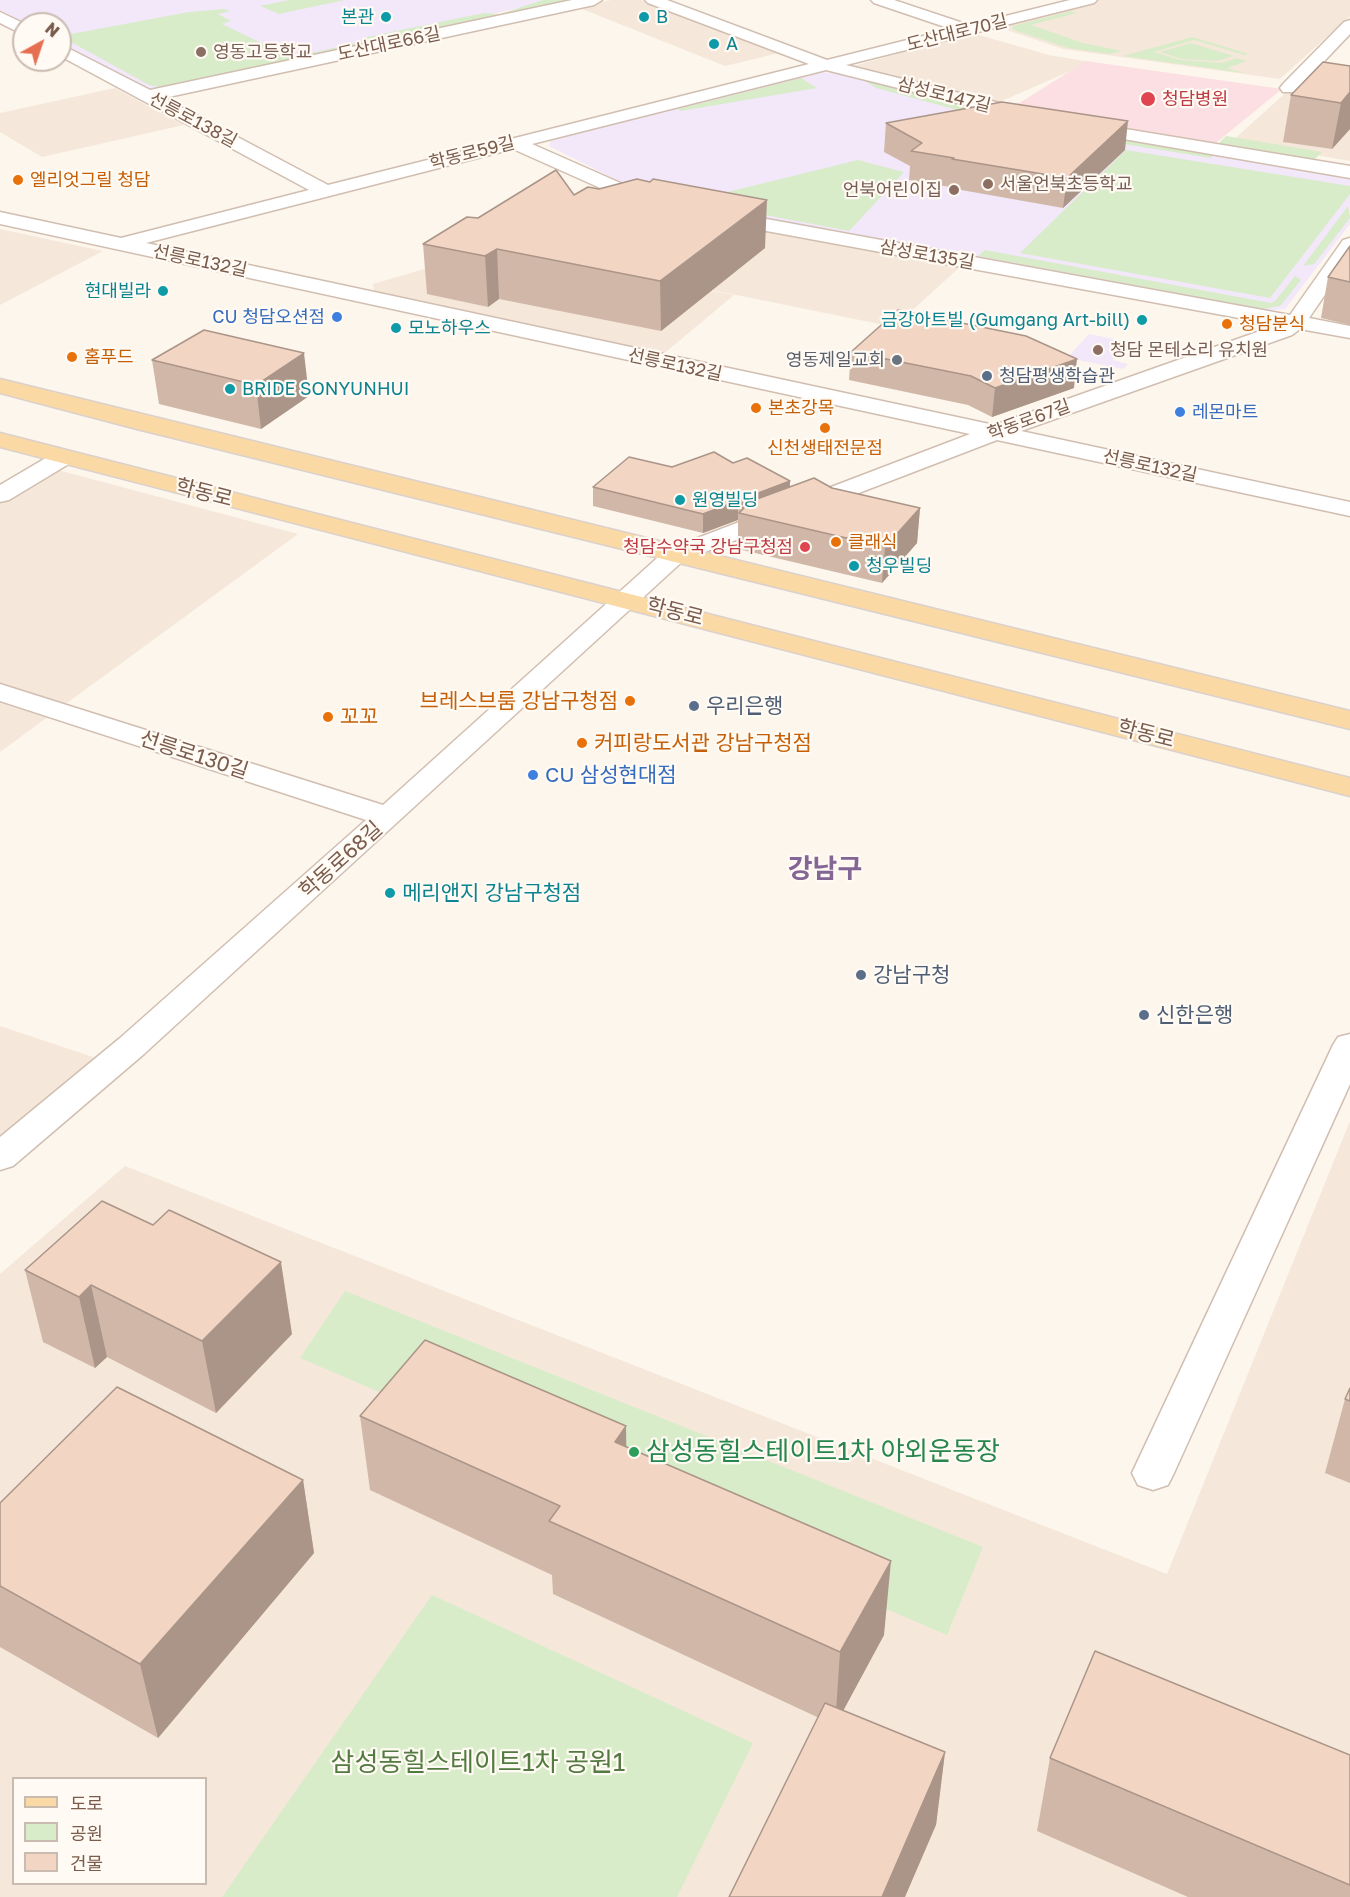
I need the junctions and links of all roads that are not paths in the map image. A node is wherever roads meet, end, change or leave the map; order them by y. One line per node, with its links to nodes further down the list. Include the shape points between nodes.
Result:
1 (594, 0): 10 (street, 도산대로66길)
2 (653, 0): 8 (street, 삼성로147길)
3 (879, 0): 6 (street)
4 (1089, 0): 6 (street, 도산대로70길)
5 (1350, 25): 9 (street)
6 (968, 30): 8 (street, 도산대로70길)
7 (72, 55): 10 (street, 선릉로138길)
8 (826, 66): 11 (street, 삼성로147길); 13 (street, 학동로59길)
9 (1289, 88)
10 (148, 96): 15 (street, 선릉로138길)
11 (1042, 119)
12 (1063, 124): 14 (street)
13 (515, 143): 15 (street, 학동로59길); 16 (street, via 648,203)
14 (1350, 172)
15 (325, 191): 19 (street, 학동로59길)
16 (671, 207)
17 (705, 214): 21 (street, 삼성로135길)
18 (0, 218): 19 (street, 선릉로132길)
19 (120, 244): 24 (street, 선릉로132길)
20 (1350, 244): 21 (street, 학동로67길)
21 (1295, 322): 22 (street, 삼성로135길); 24 (street, 학동로67길, via 1284,330)
22 (1350, 332)
23 (0, 386): 29 (main road)
24 (994, 433): 28 (street, 선릉로132길); 29 (street, 학동로67길)
25 (0, 440): 26 (main road, 학동로)
26 (64, 457): 27 (street); 30 (main road, 학동로)
27 (0, 495)
28 (1350, 509)
29 (675, 555): 30 (street, 학동로68길); 32 (main road)
30 (624, 599): 33 (main road, 학동로); 34 (street, 학동로68길)
31 (0, 693): 34 (street, 선릉로130길)
32 (1350, 720)
33 (1350, 787)
34 (388, 818): 36 (street, 학동로68길, via 132,1046)
35 (1350, 1045): 37 (street)
36 (0, 1157)
37 (1153, 1473)

